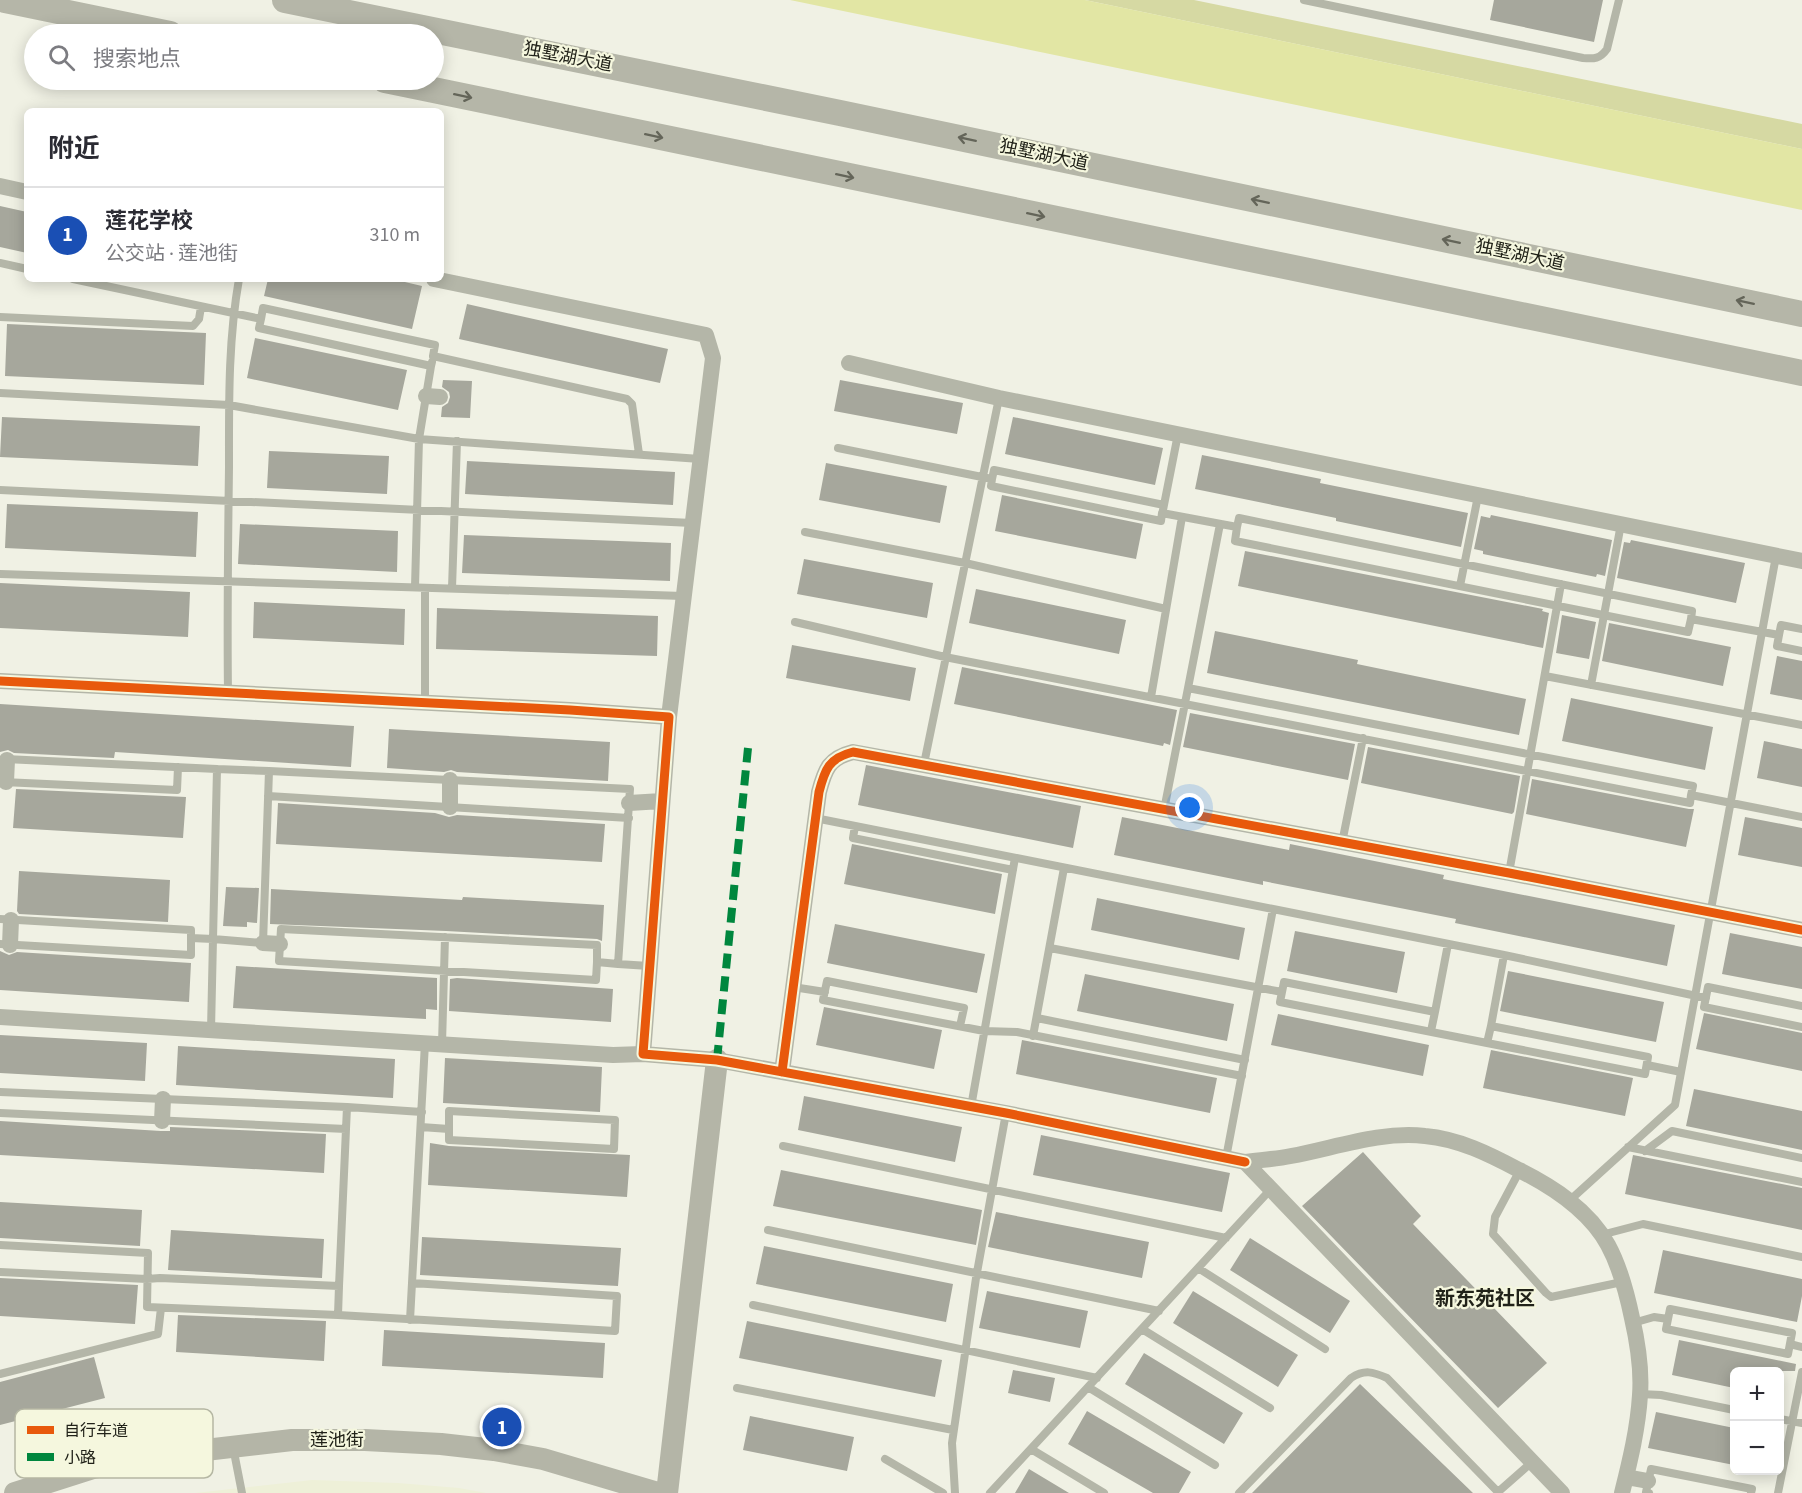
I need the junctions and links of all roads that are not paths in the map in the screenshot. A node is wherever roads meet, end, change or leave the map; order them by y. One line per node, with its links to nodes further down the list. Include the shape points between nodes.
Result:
1 (5, 0): 5 (main road)
2 (285, 0): 6 (main road, 独墅湖大道, one-way to 2)
3 (1304, 0): 4 (lane, via 1594,59 1607,49)
4 (1619, 0)
5 (121, 24)
6 (403, 24)
7 (444, 32): 18 (main road, 独墅湖大道, one-way to 7)
8 (433, 90): 24 (main road, one-way to 24)
9 (0, 186): 10 (street)
10 (24, 191)
11 (0, 263): 12 (lane)
12 (24, 268)
13 (444, 281): 33 (street, via 706,335 713,358)
14 (87, 282): 16 (lane)
15 (238, 282): 17 (lane)
16 (201, 307): 17 (lane); 19 (lane, via 193,326)
17 (233, 313): 20 (lane); 27 (lane)
18 (1802, 314)
19 (0, 317)
20 (261, 319): 21 (lane, via 263,308 435,345); 23 (lane, via 259,328)
21 (433, 356): 23 (lane); 32 (lane, via 627,399 632,404)
22 (849, 363): 26 (street)
23 (431, 366): 29 (lane, via 433,397)
24 (1802, 373)
25 (0, 393): 27 (lane)
26 (999, 398): 28 (street); 34 (lane)
27 (229, 405): 29 (lane); 38 (lane)
28 (1178, 434): 37 (street); 39 (lane)
29 (419, 439): 30 (lane); 40 (lane)
30 (457, 441): 32 (lane); 41 (lane)
31 (838, 448): 34 (lane)
32 (639, 454): 33 (lane)
33 (700, 459): 43 (street)
34 (982, 477): 35 (lane); 50 (lane)
35 (992, 479): 39 (lane, via 994,470); 39 (lane, via 990,486 1161,521)
36 (0, 490): 38 (lane)
37 (1478, 496): 45 (street); 51 (lane)
38 (228, 501): 40 (lane); 53 (lane)
39 (1163, 509): 42 (lane)
40 (417, 510): 41 (lane); 56 (lane)
41 (454, 512): 43 (lane); 58 (lane)
42 (1182, 517): 44 (lane); 62 (lane)
43 (692, 523): 60 (street)
44 (1220, 524): 46 (lane); 74 (lane)
45 (1621, 524): 48 (street); 59 (lane)
46 (1237, 527): 51 (lane, via 1239,518); 55 (lane, via 1235,541)
47 (805, 532): 50 (lane)
48 (1776, 556): 49 (street); 67 (lane)
49 (1802, 561)
50 (965, 563): 62 (lane); 70 (lane)
51 (1465, 564): 54 (lane); 55 (lane)
52 (0, 574): 53 (lane)
53 (227, 581): 56 (lane); 75 (lane)
54 (1562, 584): 59 (lane); 61 (lane)
55 (1460, 586): 61 (lane)
56 (415, 587): 57 (lane)
57 (425, 588): 58 (lane); 77 (lane)
58 (452, 588): 60 (lane)
59 (1608, 593): 63 (lane); 64 (lane, via 1692,611)
60 (683, 596): 80 (street)
61 (1558, 606): 63 (lane); 71 (lane)
62 (1166, 609): 76 (lane)
63 (1603, 615): 64 (lane, via 1688,632); 73 (lane)
64 (1691, 619): 67 (lane)
65 (795, 622): 70 (lane)
66 (1802, 629): 68 (lane, via 1781,625)
67 (1760, 631): 68 (lane); 79 (lane)
68 (1779, 635): 69 (lane, via 1778,646)
69 (1802, 651)
70 (945, 657): 76 (lane); 85 (lane)
71 (1545, 676): 73 (lane); 83 (lane)
72 (0, 681): 75 (street)
73 (1591, 685): 79 (lane)
74 (1188, 688): 78 (lane); 83 (lane)
75 (228, 692): 77 (street)
76 (1151, 697): 78 (lane)
77 (425, 702): 80 (street)
78 (1184, 703): 82 (lane); 97 (lane)
79 (1746, 714): 81 (lane); 95 (lane)
80 (669, 717): 94 (street)
81 (1802, 724)
82 (1363, 738): 89 (lane); 102 (lane)
83 (1531, 754): 89 (lane); 92 (lane, via 1694,786)
84 (3, 759): 86 (lane); 91 (street)
85 (924, 764): 97 (street); 100 (street, via 853,752 839,755 826,768)
86 (178, 767): 87 (lane); 91 (lane, via 177,790)
87 (217, 769): 88 (lane); 113 (lane)
88 (269, 771): 90 (lane); 93 (lane)
89 (1528, 772): 92 (lane, via 1690,803); 106 (lane)
90 (450, 780): 96 (street); 98 (lane, via 630,789)
91 (3, 782)
92 (1691, 795): 95 (lane)
93 (268, 796): 96 (lane); 114 (lane)
94 (662, 801): 98 (street); 121 (street)
95 (1731, 803): 99 (lane); 108 (lane)
96 (450, 807): 98 (lane)
97 (1164, 810): 102 (street)
98 (629, 811): 120 (lane)
99 (1802, 816)
100 (815, 818): 101 (lane); 123 (street)
101 (855, 826): 103 (lane); 105 (lane, via 853,838)
102 (1342, 843): 106 (street)
103 (1015, 858): 104 (lane); 105 (lane)
104 (1064, 868): 107 (lane); 117 (lane)
105 (1013, 870): 137 (lane)
106 (1509, 873): 108 (street)
107 (1273, 909): 116 (lane); 124 (lane)
108 (1712, 913): 110 (street); 127 (lane)
109 (5, 919): 112 (lane, via 192,930); 115 (street)
110 (1802, 930)
111 (445, 937): 114 (lane, via 281,929); 119 (lane, via 597,945); 122 (lane)
112 (191, 938): 113 (lane); 115 (lane, via 190,955)
113 (213, 939): 114 (lane); 136 (lane)
114 (272, 943): 122 (lane, via 279,961)
115 (5, 944)
116 (1448, 944): 118 (lane); 130 (lane)
117 (1050, 948): 124 (lane); 132 (lane)
118 (1504, 955): 127 (lane); 134 (lane)
119 (597, 962): 120 (lane); 122 (lane, via 596,980)
120 (618, 964): 121 (lane)
121 (649, 966): 142 (street)
122 (444, 971): 141 (lane)
123 (793, 987): 125 (lane); 146 (street)
124 (1258, 987): 126 (lane); 144 (lane)
125 (825, 992): 133 (lane, via 823,1000); 133 (lane, via 826,981 963,1008)
126 (1282, 993): 130 (lane, via 1284,982); 138 (lane, via 1280,1002)
127 (1696, 996): 128 (lane); 147 (lane)
128 (1706, 998): 129 (lane, via 1708,987); 135 (lane, via 1704,1007)
129 (1802, 1006)
130 (1435, 1012): 138 (lane)
131 (0, 1017): 136 (street)
132 (1037, 1018): 139 (lane); 144 (lane)
133 (960, 1026): 137 (lane)
134 (1491, 1026): 140 (lane); 145 (lane, via 1648,1057)
135 (1802, 1027)
136 (211, 1030): 141 (street)
137 (984, 1031): 139 (lane); 152 (lane)
138 (1431, 1031): 140 (lane)
139 (1033, 1036): 148 (lane)
140 (1487, 1043): 145 (lane, via 1645,1074)
141 (434, 1044): 142 (street); 153 (lane)
142 (643, 1054): 143 (street)
143 (717, 1060): 146 (street); 220 (main road)
144 (1245, 1060): 148 (lane)
145 (1647, 1065): 147 (lane)
146 (782, 1072): 152 (street)
147 (1681, 1072): 161 (lane, via 1675,1106)
148 (1242, 1076): 163 (lane)
149 (0, 1092): 150 (lane)
150 (163, 1099): 151 (lane); 156 (street)
151 (347, 1107): 153 (lane); 159 (lane)
152 (971, 1107): 155 (street)
153 (422, 1112): 157 (lane)
154 (0, 1113): 156 (lane)
155 (1006, 1113): 163 (street); 169 (lane)
156 (162, 1121): 159 (lane)
157 (421, 1127): 158 (lane); 181 (lane)
158 (449, 1129): 158 (lane, via 449,1140 614,1149 615,1120 449,1111)
159 (346, 1130): 182 (lane)
160 (783, 1146): 169 (lane)
161 (1628, 1147): 162 (lane); 170 (lane)
162 (1645, 1151): 164 (lane, via 1672,1131); 167 (lane)
163 (1226, 1158): 165 (street)
164 (1802, 1158)
165 (1245, 1162): 166 (street, via 1405,1135 1449,1139); 168 (street)
166 (1520, 1170): 170 (street); 180 (lane, via 1495,1217 1493,1234 1546,1293 1551,1296)
167 (1802, 1182)
168 (1271, 1189): 173 (lane); 211 (street)
169 (992, 1190): 173 (lane); 178 (lane)
170 (1569, 1201): 172 (street)
171 (768, 1230): 178 (lane)
172 (1601, 1235): 175 (lane, via 1643,1224); 180 (street)
173 (1226, 1238): 176 (lane)
174 (0, 1245): 179 (lane, via 148,1253)
175 (1802, 1257)
176 (1198, 1268): 185 (lane); 193 (lane)
177 (0, 1272): 179 (lane)
178 (977, 1273): 185 (lane); 194 (lane)
179 (147, 1279): 182 (lane); 184 (lane, via 147,1307)
180 (1622, 1282): 189 (street)
181 (412, 1283): 188 (lane); 188 (lane, via 617,1296 617,1307 615,1330)
182 (339, 1286): 186 (lane)
183 (753, 1305): 194 (lane)
184 (161, 1308): 186 (lane); 196 (lane, via 158,1334)
185 (1159, 1311): 190 (lane)
186 (338, 1316): 188 (lane)
187 (1668, 1319): 189 (lane, via 1654,1317); 191 (lane, via 1666,1329 1788,1354); 191 (lane, via 1670,1309 1792,1333)
188 (410, 1320)
189 (1633, 1323): 200 (street, via 1640,1352)
190 (1142, 1329): 197 (lane); 201 (lane)
191 (1790, 1344): 192 (lane)
192 (1802, 1347)
193 (1325, 1349)
194 (965, 1351): 197 (lane); 206 (lane)
195 (1802, 1372): 204 (lane)
196 (0, 1374)
197 (1097, 1378): 198 (lane)
198 (1089, 1387): 209 (lane); 212 (lane)
199 (737, 1388): 206 (lane)
200 (1641, 1394): 202 (lane); 214 (street)
201 (1270, 1408)
202 (1730, 1409)
203 (1784, 1420): 204 (lane)
204 (1792, 1421): 205 (lane); 228 (lane)
205 (1802, 1423)
206 (954, 1430): 222 (lane)
207 (233, 1446): 208 (main road, 莲池街); 218 (lane); 219 (main road, 莲池街, via 292,1440 441,1444 543,1459)
208 (213, 1449)
209 (1031, 1449): 223 (lane); 224 (lane)
210 (885, 1459): 221 (lane)
211 (1532, 1462): 216 (lane); 226 (street)
212 (1215, 1465)
213 (62, 1478): 217 (main road, 莲池街)
214 (1624, 1485): 215 (street)
215 (1648, 1487): 227 (lane, via 1651,1468 1752,1489)
216 (1499, 1492): 225 (lane, via 1387,1378 1371,1371 1351,1378)
217 (15, 1493)
218 (242, 1493)
219 (658, 1493)
220 (668, 1493)
221 (944, 1493)
222 (955, 1493)
223 (990, 1493)
224 (1104, 1493)
225 (1239, 1493)
226 (1562, 1493)
227 (1751, 1493)
228 (1778, 1493)

